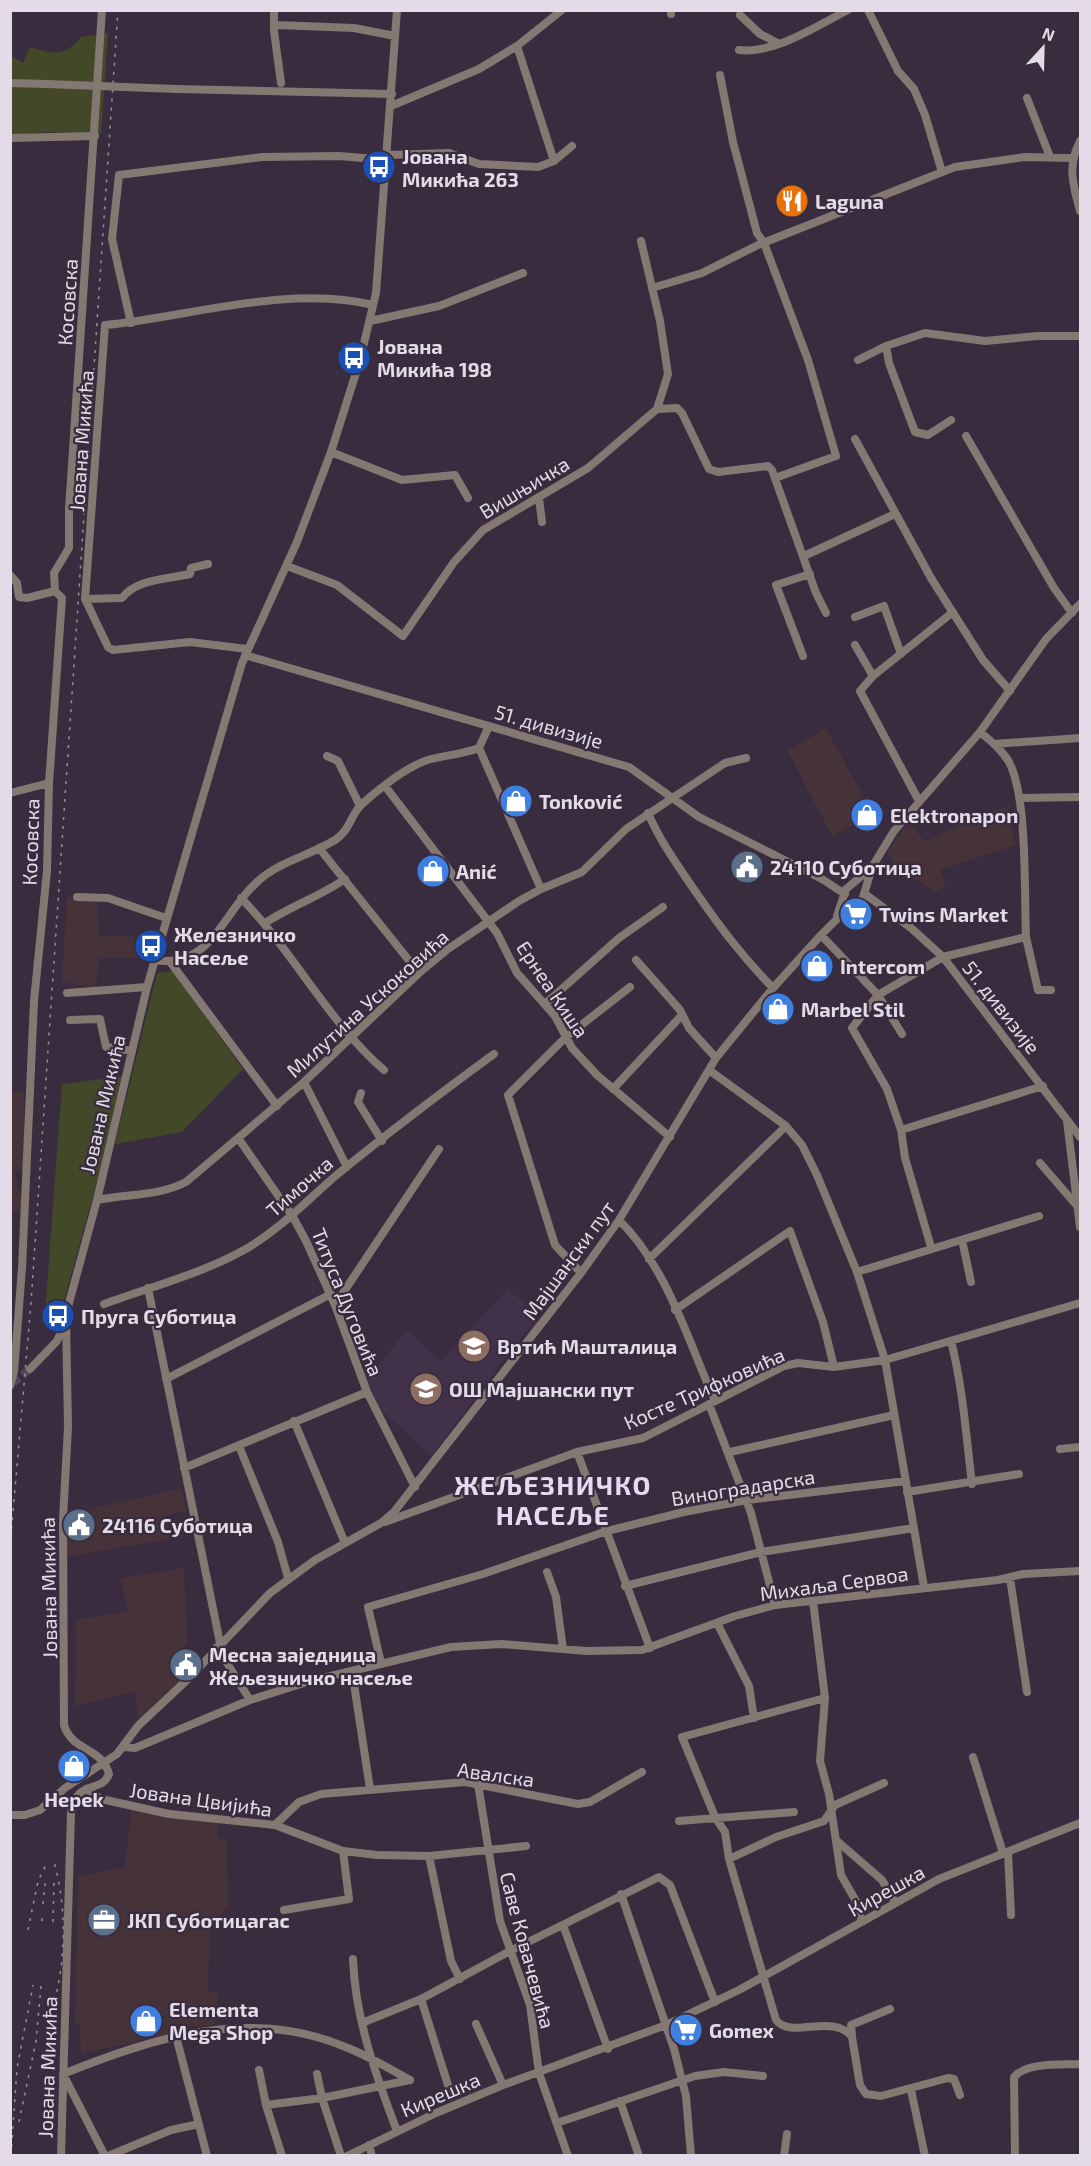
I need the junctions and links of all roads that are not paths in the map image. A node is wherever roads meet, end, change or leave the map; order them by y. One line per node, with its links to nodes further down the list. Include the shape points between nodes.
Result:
1 (102, 10): 19 (street, Косовска)
2 (274, 10): 8 (street)
3 (397, 10): 9 (street, Јована Микића)
4 (562, 10): 11 (street)
5 (848, 10): 10 (street)
6 (869, 11): 27 (street, via 898,70 914,89)
7 (740, 15): 10 (street, via 760,34)
8 (276, 25): 9 (street, via 354,28); 15 (street)
9 (395, 36): 16 (street, Јована Микића)
10 (778, 43): 12 (street, via 753,52)
11 (517, 46): 18 (street, via 479,69); 26 (street)
12 (739, 50)
13 (720, 75): 30 (street, via 733,142 757,233)
14 (10, 83): 16 (street, bridge)
15 (281, 83)
16 (392, 94): 18 (street, Јована Микића)
17 (1027, 98): 23 (street)
18 (391, 106): 24 (street, Јована Микића)
19 (95, 136): 20 (street); 54 (street, Косовска, via 69,548 54,573)
20 (10, 138)
21 (1080, 141): 25 (street)
22 (572, 146): 26 (street)
23 (1050, 157): 25 (street); 27 (street, via 984,162)
24 (387, 158): 26 (street, via 449,153 479,164 538,167); 33 (street, Јована Микића); 35 (street, via 262,157 120,175 112,239)
25 (1073, 158): 28 (street, via 1071,178)
26 (554, 161)
27 (942, 172): 30 (street)
28 (1080, 211)
29 (641, 241): 32 (street)
30 (764, 243): 32 (street, via 702,273); 44 (street, via 808,360 836,456)
31 (523, 273): 34 (street, via 439,306)
32 (652, 288): 39 (street, via 668,374)
33 (373, 305): 34 (street, Јована Микића); 35 (street, Јована Микића, via 280,300 207,308)
34 (370, 321): 43 (street, Јована Микића, via 350,399)
35 (130, 323): 55 (street, Јована Микића, via 105,325)
36 (1080, 336): 37 (street, via 985,341 925,333)
37 (886, 346): 38 (street); 40 (street, via 915,432 928,435)
38 (858, 360)
39 (657, 409): 44 (street, via 677,408 682,413 709,469 718,472 768,466); 46 (street, Вишњичка, via 609,453)
40 (951, 420)
41 (966, 436): 59 (street)
42 (855, 439): 47 (street)
43 (331, 452): 45 (street, via 402,480 455,475); 51 (street, Јована Микића)
44 (775, 478): 49 (street)
45 (468, 498)
46 (538, 498): 48 (street); 51 (street, Вишњичка, via 483,530 467,546 403,636 337,585)
47 (894, 514): 49 (street); 57 (street)
48 (542, 522)
49 (804, 556): 52 (street)
50 (208, 564): 55 (street, via 191,568 190,574 136,586 122,598)
51 (287, 566): 62 (street, Јована Микића)
52 (810, 574): 58 (street); 64 (street, via 776,585)
53 (10, 575): 54 (street, via 17,583 19,597)
54 (55, 591): 74 (street, Косовска, via 62,598)
55 (85, 599): 62 (street, via 113,650 190,642)
56 (1080, 604): 59 (street)
57 (952, 612): 63 (street); 66 (street, via 983,660)
58 (826, 613)
59 (1072, 613): 66 (street, via 1046,639)
60 (855, 617): 63 (street, via 884,606)
61 (855, 645): 65 (street)
62 (246, 652): 67 (street, 51. дивизије); 96 (street, Јована Микића)
63 (901, 654): 65 (street)
64 (804, 656)
65 (873, 676): 80 (street, via 860,691)
66 (1010, 691): 68 (street)
67 (489, 726): 71 (street); 79 (street, 51. дивизије, via 629,767)
68 (980, 732): 70 (street); 80 (street)
69 (1080, 738): 70 (street)
70 (994, 744): 78 (street, via 1009,763)
71 (479, 748): 75 (street, via 430,759); 88 (street)
72 (327, 756): 81 (street, via 338,761)
73 (746, 758): 79 (street, Милутина Ускоковића, via 724,763)
74 (49, 783): 76 (street); 165 (street, Косовска, via 47,871 34,1001 22,1268)
75 (385, 786): 81 (street); 98 (street, Ернеа Киша)
76 (10, 793)
77 (1080, 797): 78 (street)
78 (1020, 798): 101 (street)
79 (671, 800): 82 (street, Милутина Ускоковића); 86 (street, 51. дивизије, via 727,834)
80 (919, 801): 84 (street)
81 (360, 806): 83 (street, via 342,835)
82 (648, 813): 88 (street, Милутина Ускоковића, via 582,872); 109 (street, via 659,839 718,925)
83 (319, 848): 85 (street); 92 (street, via 272,871)
84 (872, 867): 87 (street); 89 (street)
85 (345, 879): 99 (street, via 319,897); 106 (street)
86 (822, 879): 87 (street, 51. дивизије); 90 (street, 51. дивизије)
87 (853, 885): 89 (street, via 860,886); 90 (street)
88 (541, 889): 98 (street, Милутина Ускоковића)
89 (865, 893): 93 (street); 95 (street, 51. дивизије)
90 (845, 895): 93 (street, via 848,902); 97 (street, Мајшански пут)
91 (77, 897): 96 (street, via 108,898)
92 (241, 898): 99 (street); 105 (street, via 208,944)
93 (856, 904): 95 (street, 51. дивизије); 97 (street, Мајшански пут)
94 (663, 907): 113 (street, via 619,938)
95 (885, 910): 102 (street, 51. дивизије)
96 (166, 918): 103 (street, Јована Микића)
97 (835, 920): 100 (street, Мајшански пут)
98 (488, 921): 106 (street, Милутина Ускоковића); 113 (street, Ернеа Киша, via 518,973)
99 (265, 922): 117 (street)
100 (821, 935): 109 (street, Мајшански пут); 112 (street)
101 (1026, 938): 102 (street); 110 (street, via 1038,990)
102 (943, 957): 112 (street); 125 (street, 51. дивизије)
103 (154, 960): 105 (street); 107 (street, Јована Микића)
104 (636, 960): 114 (street)
105 (171, 963): 128 (street)
106 (419, 973): 117 (street, Милутина Ускоковића)
107 (147, 987): 111 (street); 119 (street, Јована Микића)
108 (630, 987): 118 (street)
109 (773, 988): 121 (street, Мајшански пут)
110 (1051, 990)
111 (67, 993)
112 (878, 995): 116 (street); 131 (street, via 852,1028 879,1073)
113 (545, 1004): 118 (street, Ернеа Киша)
114 (682, 1015): 121 (street); 126 (street)
115 (70, 1020): 119 (street, via 100,1019 106,1047)
116 (902, 1034)
117 (351, 1036): 123 (street); 124 (street, Милутина Ускоковића)
118 (566, 1037): 126 (street, Ернеа Киша, via 583,1061); 149 (street, via 508,1095 555,1245)
119 (132, 1051): 139 (street, Јована Микића)
120 (494, 1054): 135 (street, Тимочка)
121 (717, 1058): 122 (street, Мајшански пут)
122 (709, 1070): 130 (street); 132 (street, Мајшански пут)
123 (384, 1071)
124 (304, 1082): 128 (street, Милутина Ускоковића); 138 (street)
125 (1043, 1086): 129 (street, 51. дивизије); 131 (street)
126 (613, 1089): 132 (street, Ернеа Киша)
127 (361, 1093): 135 (street, via 358,1102)
128 (277, 1106): 134 (street, Милутина Ускоковића)
129 (1066, 1118): 133 (street, 51. дивизије); 140 (street)
130 (786, 1126): 147 (street); 148 (street, via 810,1159)
131 (901, 1130): 146 (street, via 905,1158)
132 (670, 1137): 143 (street, Мајшански пут)
133 (1080, 1137)
134 (238, 1138): 139 (street, Милутина Ускоковића, via 173,1189); 142 (street, Титуса Дуговића)
135 (382, 1141): 138 (street, Тимочка)
136 (439, 1149): 155 (street)
137 (1040, 1163): 140 (street)
138 (347, 1167): 142 (street, Тимочка)
139 (97, 1200): 157 (street, Јована Микића)
140 (1078, 1208): 144 (street)
141 (1039, 1215): 145 (street)
142 (293, 1217): 151 (street, Тимочка, via 236,1254); 152 (street, Титуса Дуговића)
143 (619, 1220): 147 (street); 149 (street, Мајшански пут)
144 (1080, 1227)
145 (962, 1240): 146 (street); 150 (street)
146 (931, 1247): 148 (street)
147 (650, 1259): 156 (street)
148 (857, 1272): 161 (street)
149 (581, 1273): 179 (street, Мајшански пут)
150 (971, 1282)
151 (148, 1288): 154 (street, Тимочка); 164 (street)
152 (331, 1294): 155 (street, Титуса Дуговића); 164 (street)
153 (1080, 1303): 159 (street, Косте Трифковића)
154 (104, 1304)
155 (335, 1305): 166 (street, Титуса Дуговића)
156 (675, 1310): 162 (street, via 790,1231 823,1322); 167 (street)
157 (66, 1318): 158 (street); 160 (street, Јована Микића)
158 (57, 1341): 160 (street); 163 (street)
159 (951, 1341): 161 (street, Косте Трифковића); 178 (street, via 964,1401 963,1423)
160 (69, 1342): 207 (street, Јована Микића, via 63,1519 64,1725 72,1741 101,1757)
161 (885, 1360): 162 (street, Косте Трифковића); 168 (street)
162 (834, 1367): 167 (street, Косте Трифковића, via 798,1363 784,1366)
163 (30, 1369)
164 (166, 1379): 175 (street)
165 (12, 1385)
166 (367, 1392): 169 (street); 179 (street, Титуса Дуговића)
167 (712, 1403): 173 (street, Косте Трифковића, via 643,1438); 174 (street)
168 (894, 1415): 174 (street); 177 (street)
169 (294, 1421): 170 (street); 185 (street)
170 (239, 1446): 175 (street); 189 (street, via 278,1542)
171 (1080, 1447): 172 (street)
172 (1060, 1449)
173 (577, 1452): 182 (street, Косте Трифковића); 184 (street)
174 (730, 1452): 181 (street)
175 (184, 1468): 196 (street)
176 (1019, 1474): 178 (street)
177 (906, 1481): 180 (street); 181 (street, Виноградарска)
178 (972, 1484): 180 (street)
179 (415, 1487): 182 (street, Мајшански пут)
180 (907, 1492): 183 (street)
181 (747, 1500): 184 (street, Виноградарска); 186 (street)
182 (381, 1523): 185 (street, Мајшански пут)
183 (914, 1528): 186 (street); 192 (street)
184 (607, 1532): 191 (street); 199 (street, Виноградарска, via 368,1607)
185 (345, 1543): 189 (street, Мајшански пут)
186 (761, 1552): 191 (street); 194 (street)
187 (1080, 1571): 190 (street, Михаља Сервоа)
188 (548, 1572): 198 (street, via 556,1597)
189 (288, 1578): 196 (street, Мајшански пут)
190 (1010, 1578): 192 (street, Михаља Сервоа); 201 (street)
191 (625, 1586): 197 (street)
192 (924, 1587): 193 (street, Михаља Сервоа)
193 (813, 1601): 194 (street, Михаља Сервоа); 202 (street)
194 (775, 1605): 195 (street, Михаља Сервоа)
195 (717, 1623): 197 (street, Михаља Сервоа); 204 (street, via 749,1686)
196 (219, 1645): 203 (street); 205 (street, Мајшански пут, via 138,1726)
197 (650, 1648): 198 (street, Михаља Сервоа, via 628,1652)
198 (563, 1649): 199 (street, Михаља Сервоа, via 475,1644)
199 (381, 1663): 200 (street, Михаља Сервоа)
200 (352, 1671): 203 (street, Михаља Сервоа); 212 (street)
201 (1027, 1692)
202 (825, 1698): 204 (street); 213 (street, via 820,1761)
203 (250, 1700): 205 (street, Михаља Сервоа, via 135,1748)
204 (754, 1718): 216 (street, via 682,1737)
205 (124, 1747): 207 (street, Мајшански пут)
206 (973, 1756): 224 (street)
207 (104, 1763): 211 (street, Јована Микића, via 107,1780); 215 (street, Мајшански пут, via 40,1810)
208 (642, 1772): 210 (street, Авалска, via 590,1802 578,1804)
209 (884, 1783): 213 (street)
210 (478, 1784): 212 (street, Авалска); 222 (street, Саве Ковачевића)
211 (86, 1788): 219 (street, Јована Цвијића, via 101,1799 169,1814); 250 (street, Јована Микића, via 76,1797 71,1813)
212 (370, 1789): 219 (street, Авалска, via 309,1796)
213 (831, 1809): 220 (street); 226 (street, via 824,1821 776,1836)
214 (794, 1812): 216 (street)
215 (10, 1815)
216 (715, 1817): 217 (street); 226 (street, via 725,1832)
217 (679, 1821)
218 (1080, 1823): 224 (street, Кирешка)
219 (275, 1825): 223 (street, Јована Цвијића)
220 (836, 1840): 228 (street, via 882,1880); 231 (street, via 842,1875)
221 (526, 1846): 222 (street, Јована Цвијића)
222 (486, 1850): 225 (street, Јована Цвијића); 233 (street, Саве Ковачевића, via 500,1922)
223 (343, 1851): 225 (street, Јована Цвијића); 229 (street, via 349,1899)
224 (1005, 1852): 228 (street, Кирешка); 230 (street)
225 (429, 1856): 236 (street, via 451,1961)
226 (729, 1859): 235 (street)
227 (621, 1894): 232 (street); 238 (street, via 652,1878 666,1880); 242 (street)
228 (896, 1902): 231 (street, Кирешка)
229 (284, 1910)
230 (1011, 1914)
231 (862, 1922): 235 (street, Кирешка)
232 (563, 1925): 233 (street); 245 (street)
233 (510, 1951): 236 (street); 249 (street, Саве Ковачевића, via 530,2005)
234 (353, 1959): 240 (street)
235 (764, 1977): 238 (street, Кирешка); 243 (street, via 779,2024)
236 (460, 1978): 237 (street)
237 (422, 1999): 240 (street); 254 (street)
238 (715, 2002): 242 (street, Кирешка)
239 (890, 2009): 243 (street)
240 (362, 2024): 246 (street)
241 (476, 2024): 255 (street)
242 (666, 2025): 245 (street, Кирешка); 253 (street)
243 (847, 2026): 257 (street, via 860,2085 866,2094 881,2096)
244 (176, 2036): 246 (street, via 221,2029 283,2030 334,2043); 250 (street); 263 (street)
245 (608, 2049): 249 (street, Кирешка)
246 (373, 2060): 256 (street); 256 (street, via 410,2080)
247 (1080, 2064): 279 (street, via 1031,2068 1014,2077)
248 (259, 2070): 261 (street)
249 (539, 2073): 255 (street, Кирешка); 262 (street, Саве Ковачевића)
250 (63, 2074): 267 (street, Јована Микића); 268 (street)
251 (317, 2074): 259 (street)
252 (763, 2076): 253 (street, via 709,2073)
253 (683, 2081): 260 (street); 276 (street)
254 (448, 2085)
255 (503, 2085): 264 (street, Кирешка)
256 (380, 2087): 259 (street); 264 (street)
257 (911, 2090): 258 (street, via 954,2079); 278 (street)
258 (960, 2095)
259 (322, 2098): 261 (street); 271 (street)
260 (620, 2101): 262 (street); 275 (street)
261 (266, 2105): 270 (street)
262 (557, 2123): 274 (street, Саве Ковачевића)
263 (199, 2124): 268 (street, via 171,2130); 269 (street)
264 (397, 2131): 266 (street, Кирешка)
265 (787, 2134): 277 (street)
266 (369, 2145): 272 (street, Кирешка); 273 (street)
267 (61, 2156)
268 (107, 2156)
269 (207, 2156)
270 (282, 2156)
271 (341, 2156)
272 (348, 2156)
273 (372, 2156)
274 (568, 2156)
275 (639, 2156)
276 (691, 2156)
277 (784, 2156)
278 (925, 2156)
279 (1015, 2156)

